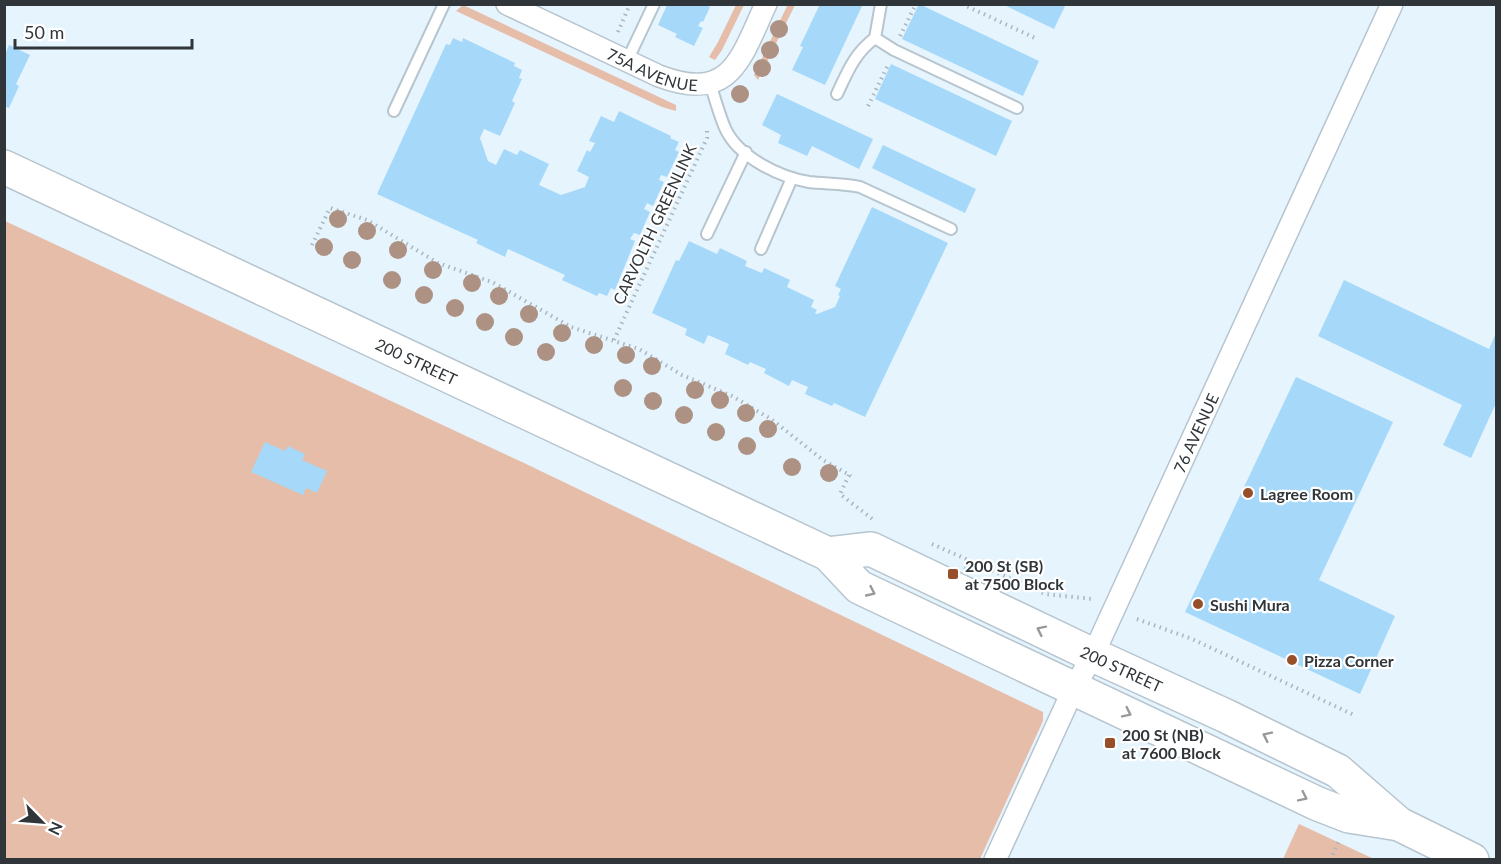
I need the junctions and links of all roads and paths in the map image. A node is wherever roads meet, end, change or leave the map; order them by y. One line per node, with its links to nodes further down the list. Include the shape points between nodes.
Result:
1 (444, 4): 20 (lane)
2 (507, 4): 14 (street, 75A AVENUE)
3 (630, 4): 10 (path)
4 (654, 4): 14 (lane)
5 (766, 4): 16 (street, 75A AVENUE, via 734,66)
6 (881, 4): 11 (lane)
7 (916, 4): 13 (path)
8 (962, 4): 12 (path)
9 (1392, 4): 35 (street, 76 AVENUE)
10 (617, 32)
11 (875, 38): 17 (lane, via 854,58); 19 (lane)
12 (1035, 38)
13 (899, 39)
14 (627, 61): 16 (street, 75A AVENUE, via 676,83)
15 (890, 61): 18 (path)
16 (710, 84): 22 (lane, via 726,130)
17 (837, 94)
18 (868, 106)
19 (1017, 108)
20 (394, 111)
21 (707, 127): 29 (path, CARVOLTH GREENLINK, via 707,138)
22 (746, 152): 24 (lane); 26 (lane)
23 (4, 167): 32 (main road, 200 STREET)
24 (792, 178): 25 (lane, via 860,187); 28 (lane)
25 (951, 229)
26 (707, 234)
27 (312, 245): 29 (path, via 330,208 366,220 438,263 492,282 556,320)
28 (760, 249)
29 (614, 340): 30 (path, via 756,409 823,460 850,475 840,494)
30 (878, 524)
31 (926, 542): 33 (path, via 1045,594)
32 (828, 554): 35 (main road, 200 STREET, one-way to 32, via 871,549); 36 (main road, 200 STREET, one-way to 36, via 859,587)
33 (1092, 599)
34 (1137, 619): 37 (path, via 1192,639)
35 (1093, 656): 36 (street, 76 AVENUE); 38 (main road, 200 STREET, one-way to 35, via 1338,771)
36 (1074, 688): 38 (main road, 200 STREET, one-way to 38, via 1318,804 1349,816); 39 (street, 76 AVENUE)
37 (1354, 715)
38 (1400, 824): 40 (main road, 200 STREET)
39 (995, 860)
40 (1472, 860)

